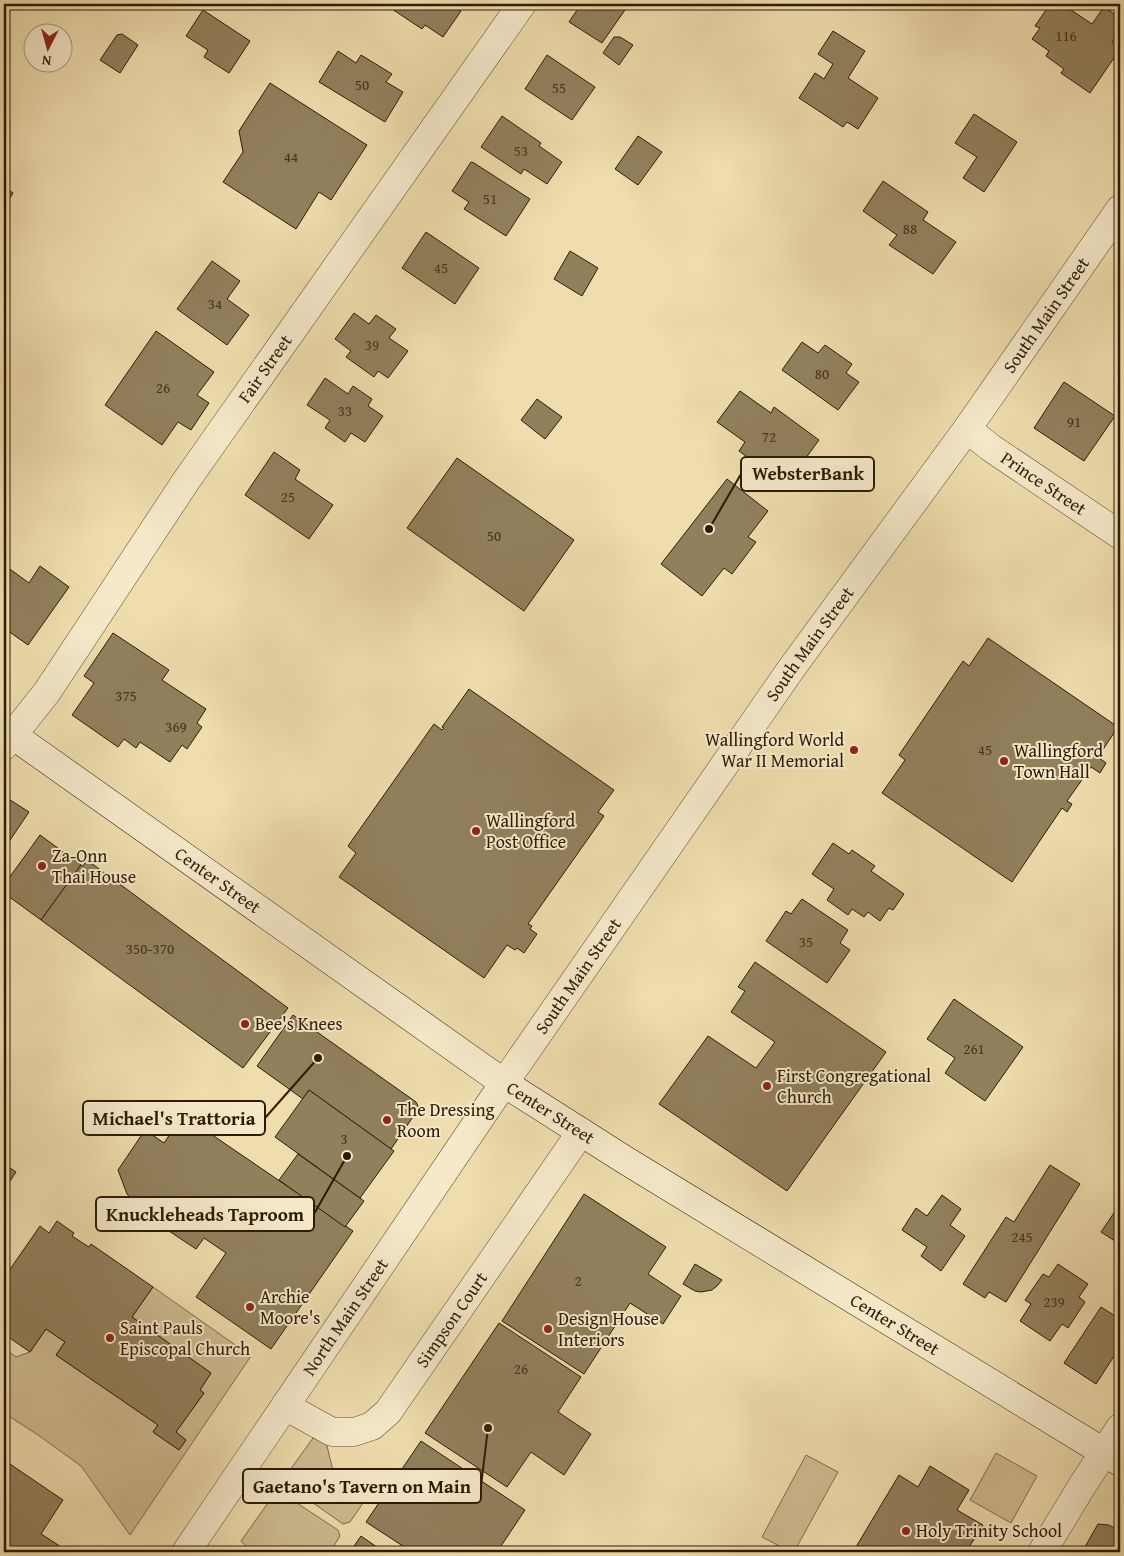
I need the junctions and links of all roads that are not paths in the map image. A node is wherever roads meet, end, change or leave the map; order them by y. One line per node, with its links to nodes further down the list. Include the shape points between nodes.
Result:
1 (522, 4): 5 (street, Fair Street, via 186,481 47,692)
2 (1120, 208): 3 (street, South Main Street)
3 (967, 429): 4 (street, Prince Street); 6 (street, South Main Street, via 795,663)
4 (1120, 535)
5 (7, 737): 6 (street, Center Street)
6 (504, 1083): 7 (street, Center Street); 8 (street, North Main Street)
7 (581, 1132): 8 (street, Simpson Court, via 388,1412 372,1426 354,1432 332,1432); 10 (street, Center Street)
8 (285, 1406): 11 (street, North Main Street)
9 (1120, 1428): 10 (street)
10 (1112, 1457): 12 (street, via 1082,1486)
11 (186, 1552)
12 (1042, 1552)

